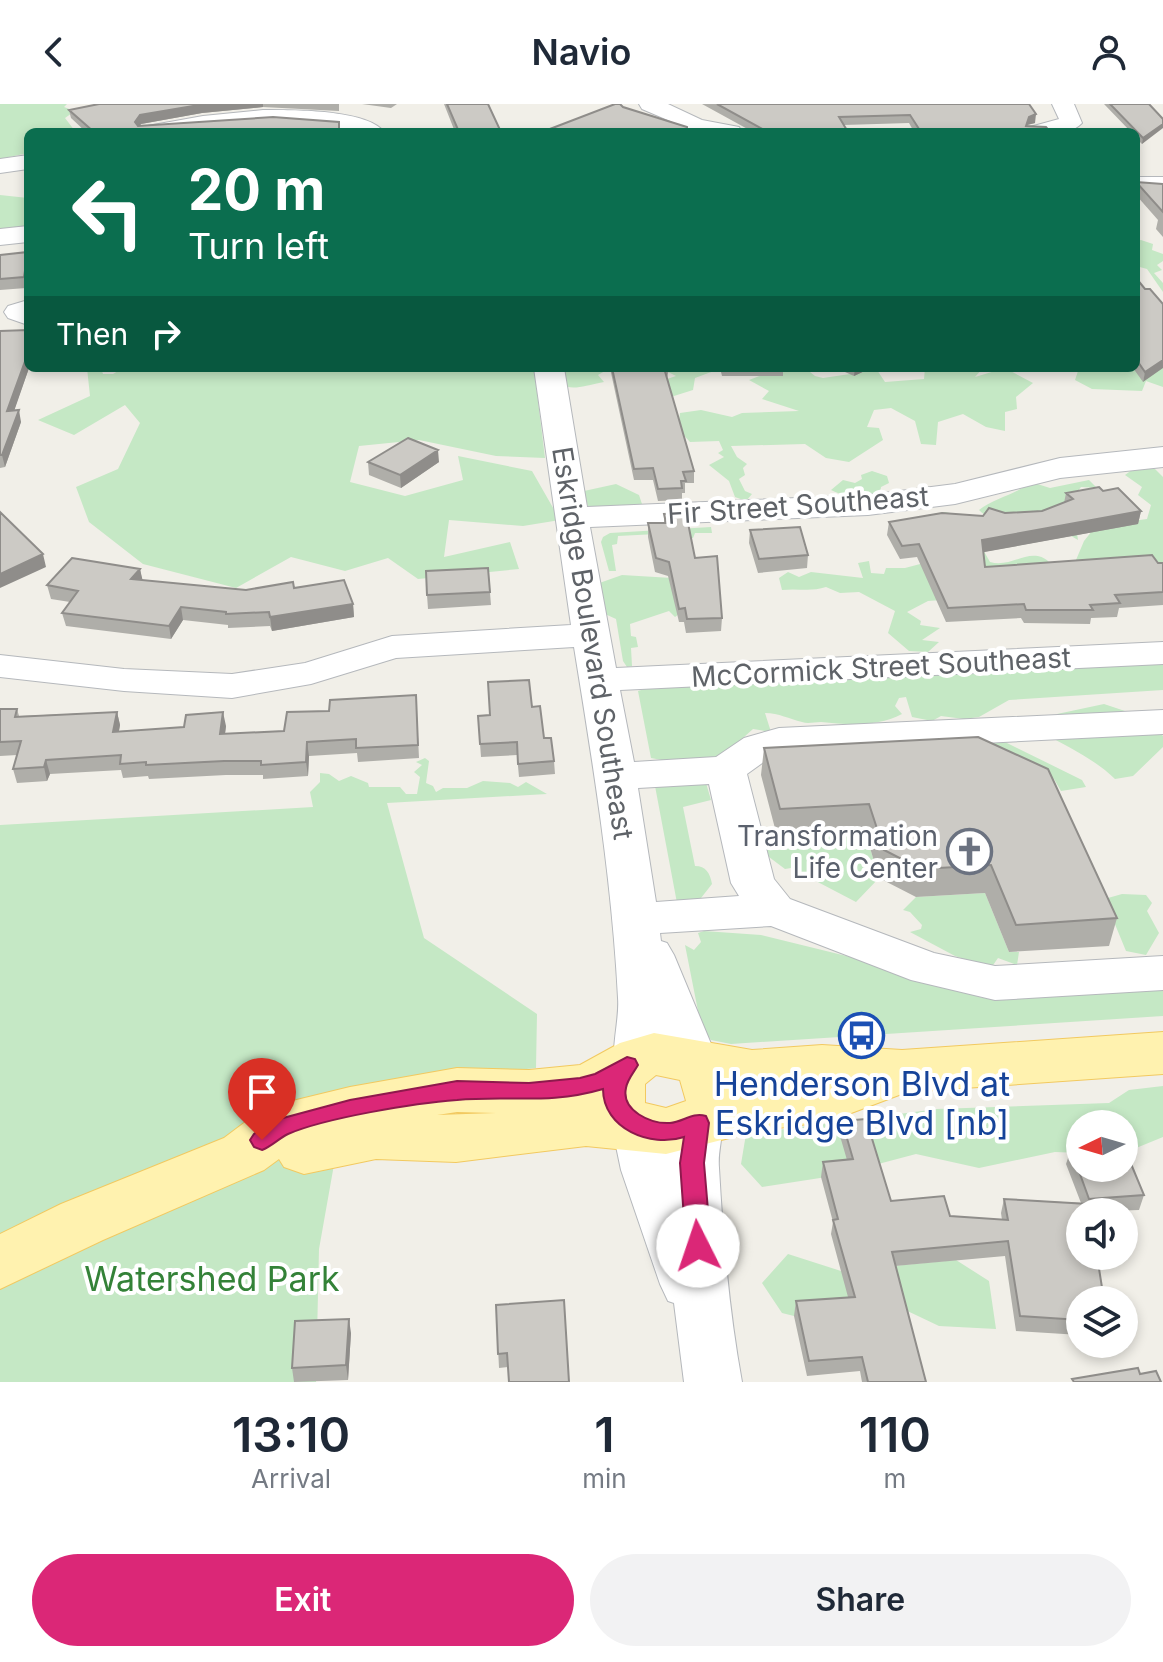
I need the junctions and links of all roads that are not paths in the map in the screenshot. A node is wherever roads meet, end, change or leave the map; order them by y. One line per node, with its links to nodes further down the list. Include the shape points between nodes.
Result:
1 (650, 104): 3 (street)
2 (1063, 104): 8 (street, via 1071,123)
3 (687, 121): 6 (street); 7 (street)
4 (174, 128): 5 (street, via 274,118)
5 (357, 128)
6 (671, 128)
7 (715, 128)
8 (1053, 128)
9 (24, 163): 10 (street)
10 (0, 166)
11 (1140, 184): 12 (street)
12 (1163, 184)
13 (24, 234): 14 (street)
14 (0, 237)
15 (550, 372): 17 (street, Eskridge Boulevard Southeast)
16 (1163, 457): 17 (street, Fir Street Southeast, via 1070,466 955,494 868,505)
17 (573, 518): 18 (street, Eskridge Boulevard Southeast)
18 (591, 635): 20 (street, via 392,647 311,673 232,686); 21 (street, Eskridge Boulevard Southeast)
19 (1163, 653): 21 (street, McCormick Street Southeast)
20 (0, 666)
21 (599, 680): 24 (street, Eskridge Boulevard Southeast)
22 (1163, 722): 23 (street, via 779,741 758,747)
23 (726, 770): 24 (street); 25 (street, via 753,883)
24 (617, 776): 26 (street, Eskridge Boulevard Southeast)
25 (774, 910): 26 (street); 27 (street, via 927,968 995,983)
26 (637, 919): 29 (street, Eskridge Boulevard Southeast, via 643,1023 642,1045); 30 (street, Eskridge Boulevard Southeast)
27 (1163, 973)
28 (1163, 1053): 31 (main road)
29 (631, 1063): 30 (main road, via 670,1054); 33 (main road, via 614,1086 615,1098); 34 (main road, via 580,1087 457,1090 350,1109 280,1127)
30 (695, 1063): 31 (main road, via 752,1071 822,1066); 32 (main road, via 708,1076 714,1101)
31 (902, 1071): 32 (main road, via 830,1099)
32 (698, 1123): 33 (main road, via 670,1132); 36 (street, via 692,1163)
33 (638, 1127): 34 (main road, via 586,1123 456,1139 376,1136 282,1157); 36 (street, via 647,1170)
34 (244, 1154): 35 (main road)
35 (0, 1263)
36 (708, 1355)

